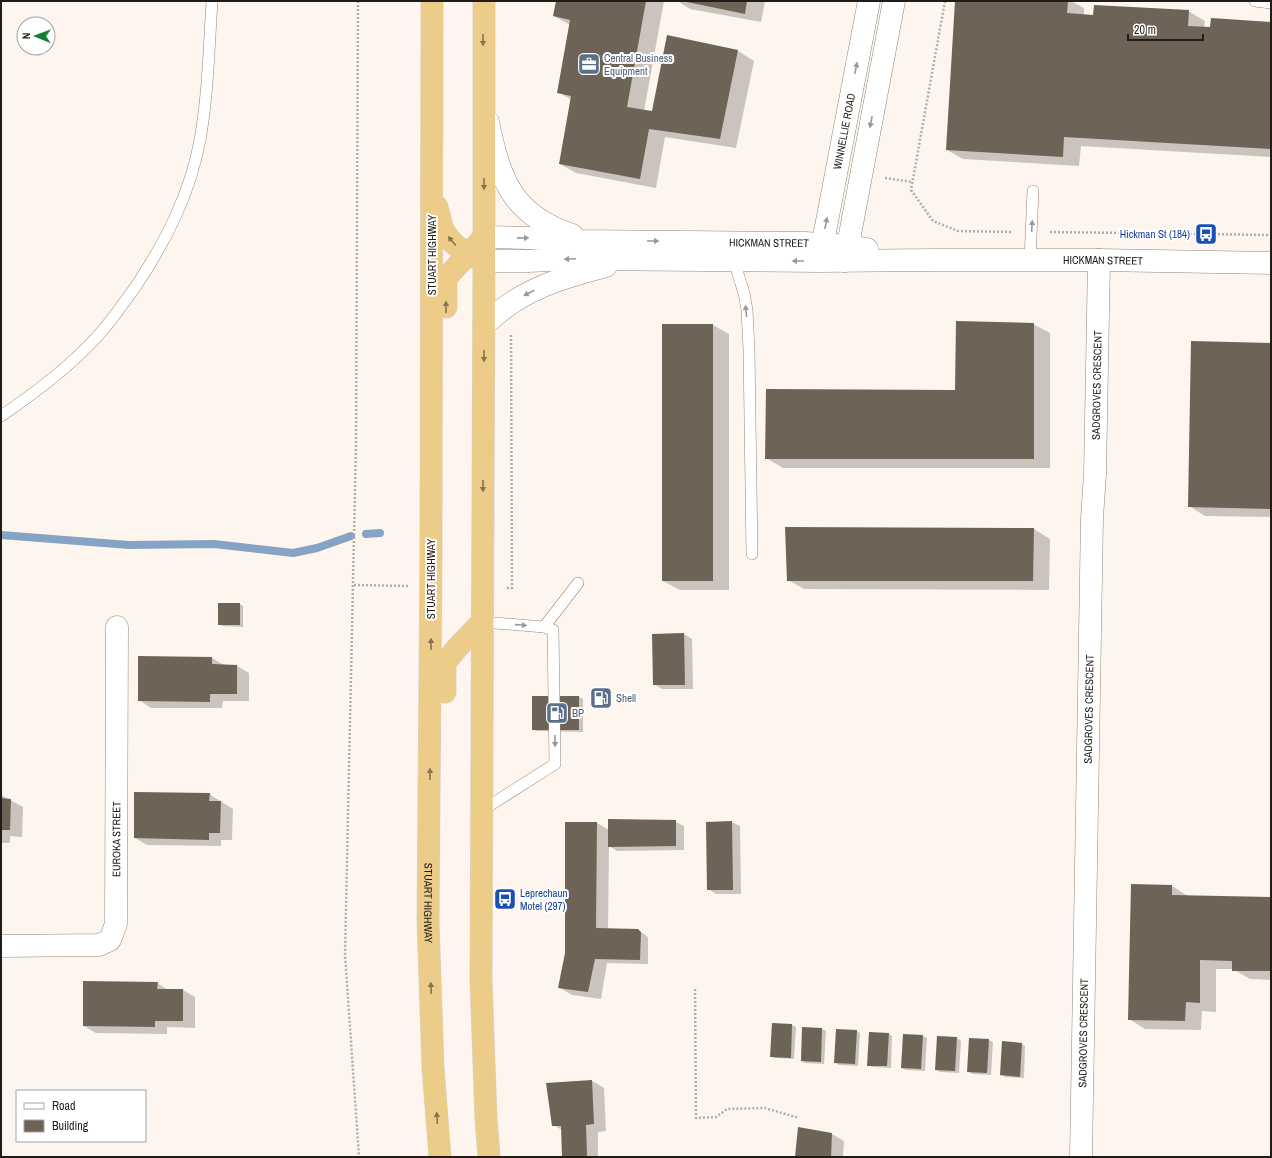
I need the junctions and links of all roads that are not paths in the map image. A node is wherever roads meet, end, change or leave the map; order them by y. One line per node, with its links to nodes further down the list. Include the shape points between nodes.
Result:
1 (212, 1): 22 (lane, via 200,140 186,191 169,231 124,304 96,339 32,395)
2 (432, 1): 9 (highway, STUART HIGHWAY)
3 (484, 1): 8 (highway, one-way to 8)
4 (869, 1): 13 (street, WINNELLIE ROAD, one-way to 4)
5 (894, 1): 14 (street, one-way to 14)
6 (1255, 1): 7 (lane)
7 (1271, 3)
8 (483, 96): 11 (highway, one-way to 11); 12 (street, HICKMAN STREET, via 503,178 514,196 530,213 549,226 579,237)
9 (432, 190): 15 (highway, one-way to 9, via 453,243 443,230); 23 (highway, STUART HIGHWAY)
10 (1033, 191): 17 (lane, one-way to 10)
11 (484, 237): 12 (street, HICKMAN STREET, one-way to 12); 15 (highway)
12 (601, 241): 13 (street, HICKMAN STREET, one-way to 13, via 760,242)
13 (821, 253): 14 (street, HICKMAN STREET); 19 (street, HICKMAN STREET, one-way to 19)
14 (846, 254): 17 (street, HICKMAN STREET, via 935,260)
15 (476, 258): 16 (street, HICKMAN STREET, one-way to 15, via 528,261); 21 (highway); 23 (highway, one-way to 15, via 445,520 446,278)
16 (632, 259): 19 (street, HICKMAN STREET); 21 (street, HICKMAN STREET, one-way to 21, via 591,270 532,291 513,302)
17 (1030, 260): 18 (street, HICKMAN STREET)
18 (1099, 260): 20 (street, HICKMAN STREET); 34 (street, SADGROVES CRESCENT)
19 (734, 261): 24 (lane, one-way to 19, via 747,310)
20 (1271, 263)
21 (484, 325): 26 (highway, one-way to 26)
22 (1, 416)
23 (431, 553): 30 (highway, STUART HIGHWAY, one-way to 23)
24 (752, 554)
25 (578, 583): 28 (lane)
26 (482, 622): 28 (lane, one-way to 28); 29 (highway); 30 (highway, via 445,663 445,783)
27 (117, 627): 31 (street, EUROKA STREET, via 116,924 110,940 99,946)
28 (544, 627): 29 (lane, one-way to 29, via 553,630 555,764)
29 (481, 811): 33 (highway, via 481,980)
30 (430, 831): 32 (highway, STUART HIGHWAY, one-way to 30, via 433,1068 428,920)
31 (1, 946)
32 (440, 1157)
33 (489, 1157)
34 (1081, 1157)

